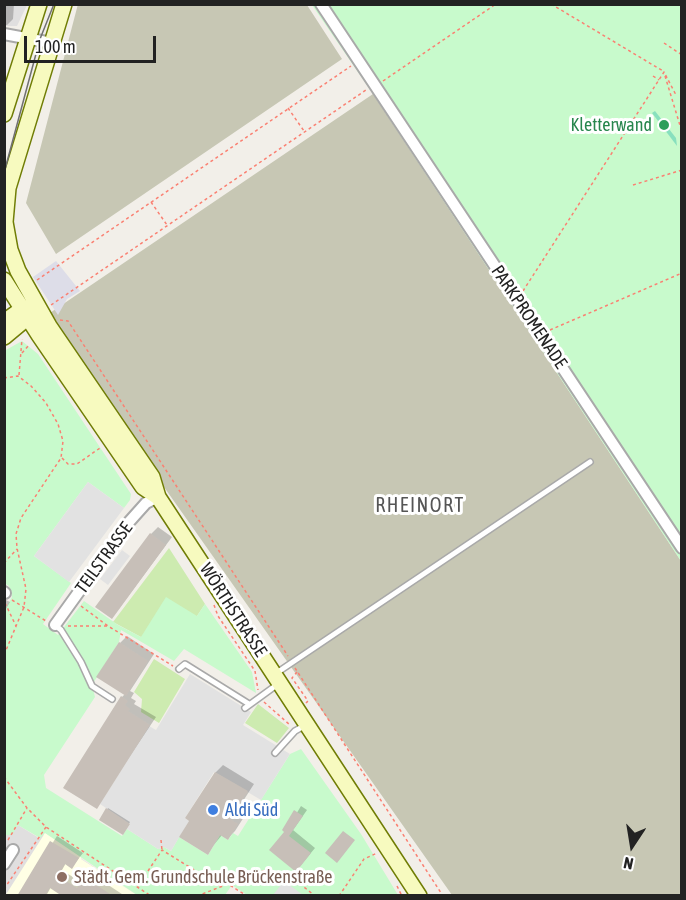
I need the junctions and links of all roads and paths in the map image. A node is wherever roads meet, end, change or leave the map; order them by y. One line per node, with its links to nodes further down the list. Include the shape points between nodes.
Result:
1 (39, 4): 7 (street)
2 (64, 4): 8 (street)
3 (321, 4): 11 (street, PARKPROMENADE)
4 (496, 4): 15 (path)
5 (551, 4): 12 (path)
6 (4, 34): 7 (street)
7 (27, 36): 8 (street); 18 (street)
8 (52, 43): 24 (street, via 10,180)
9 (664, 43): 10 (path)
10 (681, 55)
11 (358, 61): 15 (street, PARKPROMENADE); 17 (path)
12 (664, 72): 14 (path); 16 (path); 20 (path)
13 (653, 76): 14 (path)
14 (659, 80): 29 (path)
15 (375, 86): 19 (path); 44 (street, PARKPROMENADE)
16 (676, 95)
17 (288, 108): 19 (path); 23 (path)
18 (4, 114)
19 (305, 132): 25 (path)
20 (681, 132)
21 (681, 170): 22 (path)
22 (633, 185)
23 (151, 202): 25 (path); 28 (path)
24 (5, 222): 30 (street, via 10,250)
25 (167, 225): 30 (path)
26 (681, 273): 33 (path)
27 (4, 280): 30 (street)
28 (34, 282)
29 (523, 291)
30 (37, 309): 32 (street); 35 (street); 43 (street, WÖRTHSTRASSE, via 152,477); 43 (street, WÖRTHSTRASSE, via 143,487)
31 (58, 319): 55 (path, via 68,321)
32 (4, 322)
33 (549, 330)
34 (22, 335): 37 (path)
35 (4, 337)
36 (32, 340): 37 (path)
37 (22, 353): 38 (path)
38 (18, 376): 39 (path); 41 (path, via 46,403 58,424 63,441)
39 (4, 378)
40 (106, 446): 41 (path, via 77,464 68,464)
41 (61, 458): 45 (path, via 21,518)
42 (590, 462): 55 (lane)
43 (158, 497): 49 (street, TEILSTRASSE, via 146,503 129,522); 57 (street, WÖRTHSTRASSE)
44 (678, 542)
45 (17, 548): 46 (path); 50 (path, via 25,572)
46 (4, 562)
47 (5, 596): 50 (path); 53 (path)
48 (211, 599): 58 (path, via 255,671)
49 (73, 600): 51 (street, TEILSTRASSE); 52 (path)
50 (24, 607): 51 (path); 53 (path)
51 (55, 626): 52 (path); 59 (lane, via 77,654 92,686)
52 (108, 626): 56 (path)
53 (16, 628): 54 (path)
54 (4, 655)
55 (292, 663): 57 (lane); 80 (path)
56 (179, 669): 58 (lane, via 185,664 247,706)
57 (277, 679): 58 (lane); 60 (street, WÖRTHSTRASSE)
58 (260, 695): 60 (path, via 273,712)
59 (112, 699)
60 (301, 728): 61 (lane); 79 (street, WÖRTHSTRASSE)
61 (275, 753)
62 (4, 777): 63 (path)
63 (27, 808): 64 (path); 66 (path)
64 (46, 827): 72 (path); 73 (path)
65 (161, 840): 67 (path)
66 (9, 848): 69 (street)
67 (162, 850): 71 (path); 72 (path)
68 (378, 852): 78 (path, via 364,859)
69 (4, 864)
70 (228, 884): 71 (path); 76 (path); 77 (path, via 266,870 288,874)
71 (220, 886): 75 (path)
72 (138, 887): 74 (path)
73 (4, 889)
74 (151, 896)
75 (197, 896)
76 (247, 896)
77 (315, 896)
78 (339, 896)
79 (419, 896)
80 (443, 896)

